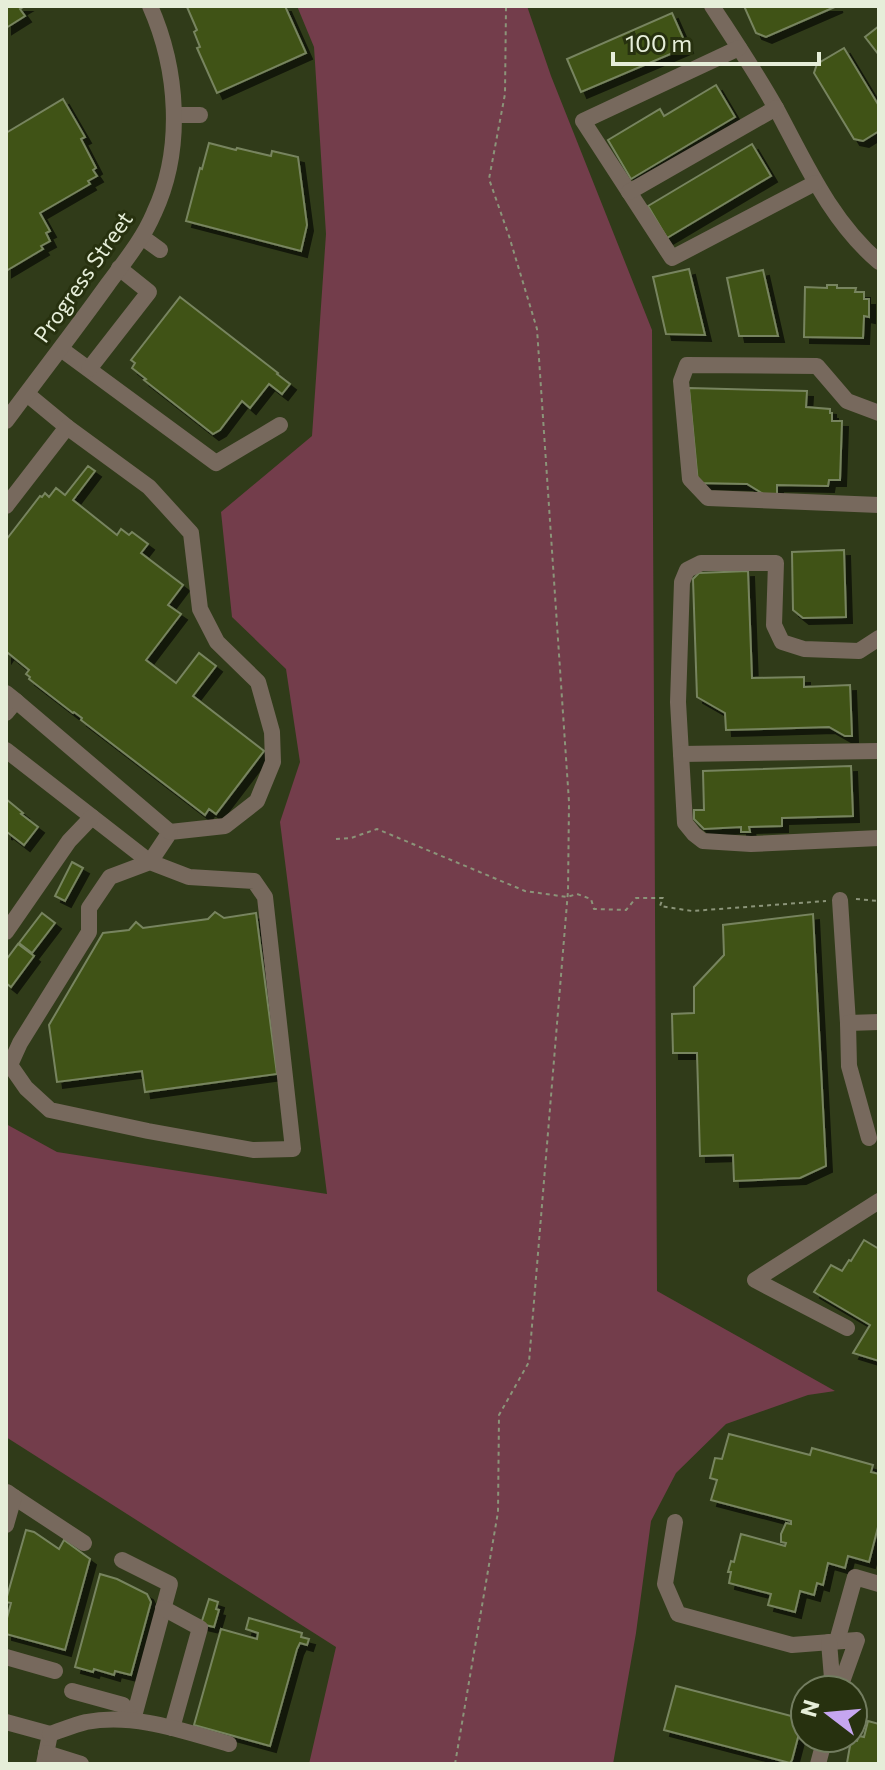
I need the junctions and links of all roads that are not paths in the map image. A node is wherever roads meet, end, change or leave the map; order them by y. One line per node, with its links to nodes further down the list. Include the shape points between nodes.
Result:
1 (150, 6): 5 (street, Progress Street, via 164,45)
2 (712, 6): 3 (street)
3 (739, 48): 4 (street); 8 (street, via 583,121)
4 (776, 108): 7 (street); 8 (street)
5 (174, 115): 6 (street); 9 (street, Progress Street, via 168,169)
6 (200, 115)
7 (815, 183): 8 (street, via 672,258); 11 (street, via 841,222)
8 (629, 192)
9 (142, 237): 10 (street); 12 (street, Progress Street)
10 (160, 250)
11 (879, 262)
12 (119, 268): 13 (street, Progress Street); 14 (street, via 149,292)
13 (61, 349): 14 (street); 15 (street, Progress Street)
14 (89, 369): 18 (street, via 216,463)
15 (27, 394): 17 (street, Progress Street); 19 (street)
16 (879, 413): 20 (street, via 847,401 817,366 687,365 681,381 690,479 708,498)
17 (6, 421)
18 (280, 425)
19 (67, 427): 21 (street); 28 (street, via 149,487 191,533 200,609 217,642 258,682 272,732 273,762 257,801 225,826)
20 (879, 505)
21 (6, 506)
22 (879, 638): 26 (street, via 859,651 804,649 782,642 774,625 776,563 701,563 687,570 682,582 678,702)
23 (9, 702): 28 (street)
24 (6, 750): 27 (street)
25 (879, 751): 26 (street)
26 (681, 754): 29 (street, via 685,823 703,841)
27 (92, 817): 30 (street); 32 (street, via 69,841)
28 (170, 832): 30 (street)
29 (879, 838)
30 (150, 862): 30 (street, via 189,877 254,881 265,897 293,1149 253,1150 50,1110 10,1065 89,932 89,908 110,877)
31 (840, 900): 34 (street)
32 (6, 932)
33 (879, 1022): 34 (street)
34 (848, 1023): 35 (street, via 849,1066)
35 (869, 1138)
36 (879, 1201): 37 (street, via 755,1280)
37 (847, 1328)
38 (10, 1494): 40 (street); 41 (street)
39 (675, 1522): 45 (street, via 665,1584 678,1614 792,1645)
40 (6, 1525)
41 (84, 1543)
42 (122, 1560): 44 (street, via 170,1584)
43 (879, 1584): 45 (street, via 855,1577)
44 (163, 1608): 51 (street); 53 (street, via 200,1628)
45 (833, 1641): 48 (street); 49 (street, via 857,1640)
46 (6, 1657): 47 (street)
47 (55, 1671)
48 (833, 1674)
49 (845, 1674)
50 (72, 1691): 51 (street, via 123,1705)
51 (133, 1720): 53 (street); 54 (street, via 87,1722)
52 (6, 1722): 54 (street)
53 (172, 1728): 55 (street)
54 (50, 1734): 56 (street)
55 (229, 1744)
56 (45, 1758): 57 (street)
57 (81, 1764)

